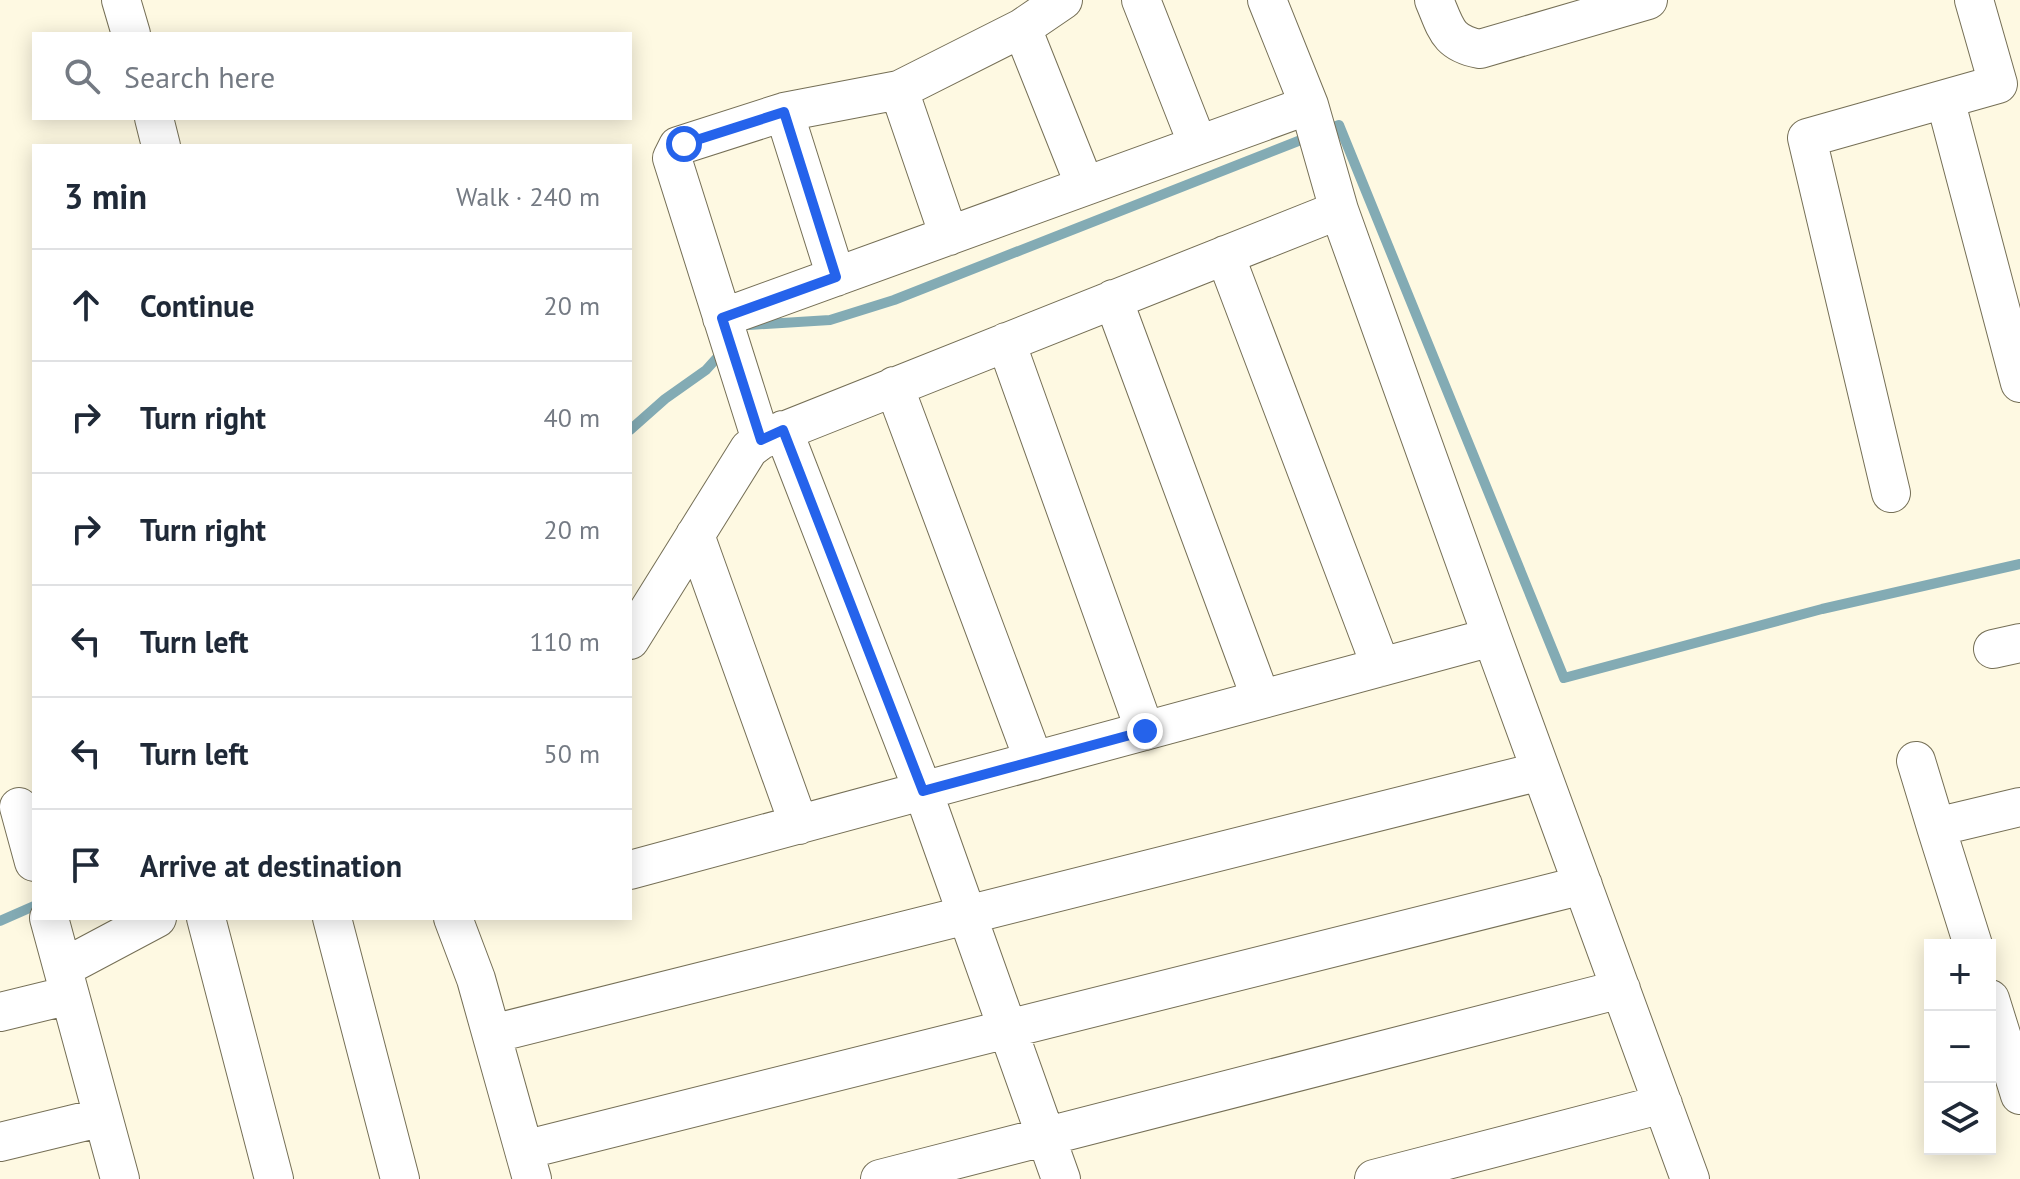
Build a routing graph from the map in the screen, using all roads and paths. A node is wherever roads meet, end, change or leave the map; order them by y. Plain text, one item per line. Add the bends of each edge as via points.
1 (121, 0) edge
2 (1063, 0) edge
3 (1141, 0) edge
4 (1267, 0) edge
5 (1434, 0) edge
6 (1648, 0) edge
7 (1974, 0) edge
8 (1022, 28) junction
9 (130, 32) edge
10 (899, 90) junction
11 (1945, 99) junction
12 (1309, 105) junction
13 (784, 112) junction
14 (154, 120) edge
15 (160, 144) edge
16 (1198, 145) junction
17 (1085, 186) junction
18 (1339, 210) junction
19 (949, 236) junction
20 (1225, 255) junction
21 (836, 277) junction
22 (1113, 299) junction
23 (722, 318) junction
24 (1006, 342) junction
25 (2020, 383) edge
26 (894, 386) junction
27 (772, 435) junction
28 (1891, 493) dead end
29 (695, 535) junction
30 (632, 637) edge
31 (1492, 637) junction
32 (1381, 667) junction
33 (1261, 699) junction
34 (1145, 731) junction
35 (1034, 761) junction
36 (1916, 761) dead end
37 (1541, 771) junction
38 (923, 791) junction
39 (18, 806) edge
40 (2020, 807) edge
41 (799, 825) junction
42 (1936, 827) junction
43 (32, 855) edge
44 (632, 869) edge
45 (1583, 885) junction
46 (967, 914) junction
47 (50, 920) edge
48 (154, 920) edge
49 (207, 920) edge
50 (333, 920) edge
51 (455, 920) edge
52 (1971, 939) edge
53 (66, 981) junction
54 (1621, 989) junction
55 (1994, 1011) edge
56 (0, 1012) edge
57 (1008, 1029) junction
58 (492, 1034) junction
59 (2020, 1095) edge
60 (1663, 1104) junction
61 (103, 1117) junction
62 (1046, 1137) junction
63 (0, 1142) edge
64 (528, 1164) edge
65 (120, 1179) edge
66 (274, 1179) edge
67 (400, 1179) edge
68 (880, 1179) edge
69 (1061, 1179) edge
70 (1374, 1179) edge
71 (1690, 1179) edge

1 - 9 street
2 - 8 street
3 - 16 street
4 - 12 street
5 - 6 street via 1453,38 1480,49
7 - 11 street via 1998,84
8 - 10 street
8 - 17 street
10 - 13 street
10 - 19 street
11 - 25 street
11 - 28 street via 1807,138
12 - 16 street
12 - 18 street
13 - 21 street
13 - 23 street via 678,146 672,158
14 - 15 street
16 - 17 street
17 - 19 street
18 - 20 street
18 - 31 street
19 - 21 street
20 - 22 street
20 - 32 street
21 - 23 street
22 - 24 street
22 - 33 street
23 - 27 street
24 - 26 street
24 - 34 street
26 - 27 street
26 - 35 street
27 - 29 street via 749,449
27 - 38 street
29 - 30 street
29 - 41 street
31 - 32 street
31 - 37 street
32 - 33 street
33 - 34 street
34 - 35 street
35 - 38 street
36 - 42 street
37 - 45 street
37 - 46 street
38 - 41 street
38 - 46 street
39 - 43 street
40 - 42 street
41 - 44 street
42 - 52 street
45 - 54 street
45 - 57 street
46 - 57 street
46 - 58 street
47 - 53 street
48 - 53 street
49 - 66 street
50 - 67 street
51 - 58 street
53 - 56 street
53 - 61 street
54 - 60 street
54 - 62 street
55 - 59 street
57 - 62 street
57 - 64 street
58 - 64 street
60 - 70 street
60 - 71 street
61 - 63 street
61 - 65 street
62 - 68 street
62 - 69 street

